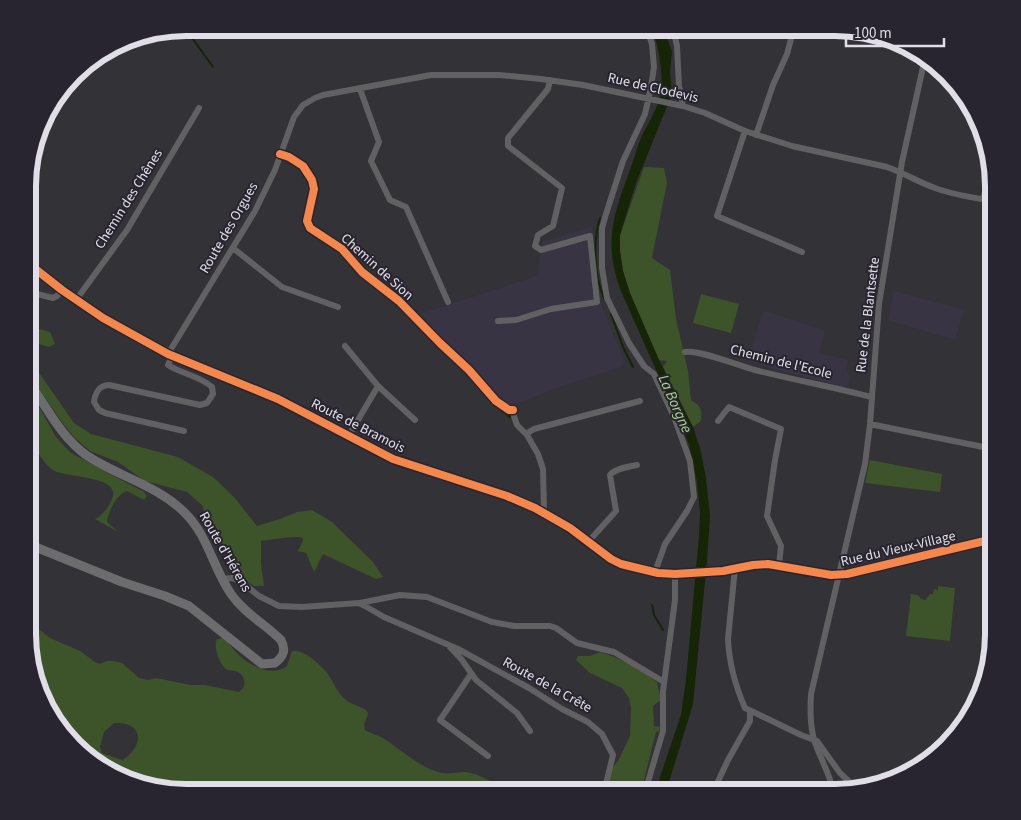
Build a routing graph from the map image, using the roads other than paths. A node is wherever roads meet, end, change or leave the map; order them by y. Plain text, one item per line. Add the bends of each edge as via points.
1 (650, 37) edge
2 (675, 37) edge
3 (792, 37) edge
4 (923, 65) edge
5 (550, 80) junction
6 (360, 88) junction
7 (649, 99) junction
8 (683, 106) junction
9 (199, 108) dead end
10 (299, 109) joint
11 (745, 131) junction
12 (756, 134) junction
13 (900, 172) junction
14 (985, 193) edge
15 (983, 199) joint
16 (233, 248) junction
17 (802, 252) dead end
18 (36, 270) edge
19 (62, 290) junction
20 (36, 294) edge
21 (76, 300) junction
22 (448, 302) dead end
23 (338, 308) dead end
24 (498, 321) dead end
25 (345, 346) dead end
26 (685, 352) dead end
27 (170, 355) junction
28 (378, 386) junction
29 (36, 394) edge
30 (871, 396) junction
31 (640, 401) dead end
32 (514, 416) dead end
33 (415, 420) dead end
34 (718, 421) dead end
35 (870, 424) junction
36 (184, 431) dead end
37 (526, 434) junction
38 (348, 437) junction
39 (985, 447) edge
40 (636, 465) dead end
41 (544, 512) junction
42 (589, 541) junction
43 (984, 541) edge
44 (37, 548) edge
45 (779, 565) junction
46 (735, 568) junction
47 (655, 572) junction
48 (688, 572) joint
49 (674, 574) junction
50 (838, 575) junction
51 (223, 579) junction
52 (359, 604) junction
53 (450, 646) junction
54 (471, 674) junction
55 (664, 682) junction
56 (750, 712) junction
57 (530, 731) dead end
58 (814, 739) junction
59 (488, 756) dead end
60 (850, 782) edge
61 (606, 784) edge
62 (647, 784) edge
63 (718, 784) edge
64 (831, 784) edge

1 - 7 street via 654,67
2 - 8 street
3 - 12 street
4 - 13 street, Rue de la Blantsette
5 - 6 street, Rue de Clodevis via 499,75 431,75
5 - 7 street, Rue de Clodevis
5 - 24 street via 548,89 508,138 508,146 562,188 553,226 538,235 535,246 541,250 590,236 597,302
6 - 10 street, Rue de Clodevis via 315,98
6 - 22 street via 379,142 371,161 390,200 406,207
7 - 8 street, Rue de Clodevis
7 - 47 street via 623,162 602,228 602,268 607,298 629,343 644,366 654,374 690,461 694,497 665,544
8 - 11 street, Rue de Clodevis
9 - 21 street, Chemin des Chênes via 127,230
10 - 16 street, Route des Orgues via 262,198
11 - 12 street, Rue de Clodevis
11 - 17 street via 717,216
12 - 13 street, Rue de Clodevis
13 - 15 street, Rue de Clodevis via 934,188
13 - 30 street, Rue de la Blantsette via 879,304
14 - 15 street
16 - 23 street via 282,287
16 - 27 street, Route des Orgues
18 - 19 street, Route de Bramois
19 - 20 street via 53,298
19 - 21 street, Route de Bramois
21 - 27 street, Route de Bramois
25 - 28 street
26 - 30 street, Chemin de l'Ecole via 705,354 754,370
27 - 36 street via 168,366 212,386 213,394 207,404 109,385 102,386 94,402 105,413
27 - 38 street, Route de Bramois via 278,399
28 - 33 street
28 - 38 street, Route de Bramois
29 - 51 street, Route d'Hérens via 63,433 82,451 172,502 187,515 201,533
30 - 35 street, Rue de la Blantsette
31 - 37 street via 534,428
32 - 37 street
34 - 45 street via 729,407 781,429 768,516 781,546
35 - 39 street
35 - 50 street, Rue de la Blantsette via 859,492
37 - 41 street via 543,469
38 - 41 street, Route de Bramois via 401,462 508,496
40 - 42 street via 611,473 616,511
41 - 42 street, Route de Bramois
42 - 47 street, Route de Bramois via 618,563
43 - 50 street, Rue du Vieux-Village
44 - 51 street, Route d'Hérens via 189,606 262,664 275,663 284,654 281,640 238,603
45 - 46 street, Rue du Vieux-Village via 753,564
45 - 50 street, Rue du Vieux-Village
46 - 48 street, Rue du Vieux-Village
46 - 56 street via 728,638 730,659 740,697
47 - 49 street, Route de Bramois
48 - 49 street, Route de Bramois
49 - 55 street via 675,600
50 - 58 street, Rue de la Blantsette via 811,694
51 - 52 street via 239,580 259,596 279,606
52 - 53 street, Route de la Crête
52 - 55 street via 400,595 427,597 492,622 550,626 577,643 614,652
53 - 54 street, Route de la Crête
53 - 61 street, Route de la Crête via 597,729 613,755
54 - 57 street, Route de la Crête via 488,692 517,713
54 - 59 street via 440,720
55 - 62 street via 663,732
56 - 58 street
56 - 63 street via 750,721
58 - 60 street
58 - 64 street, Rue de la Blantsette

